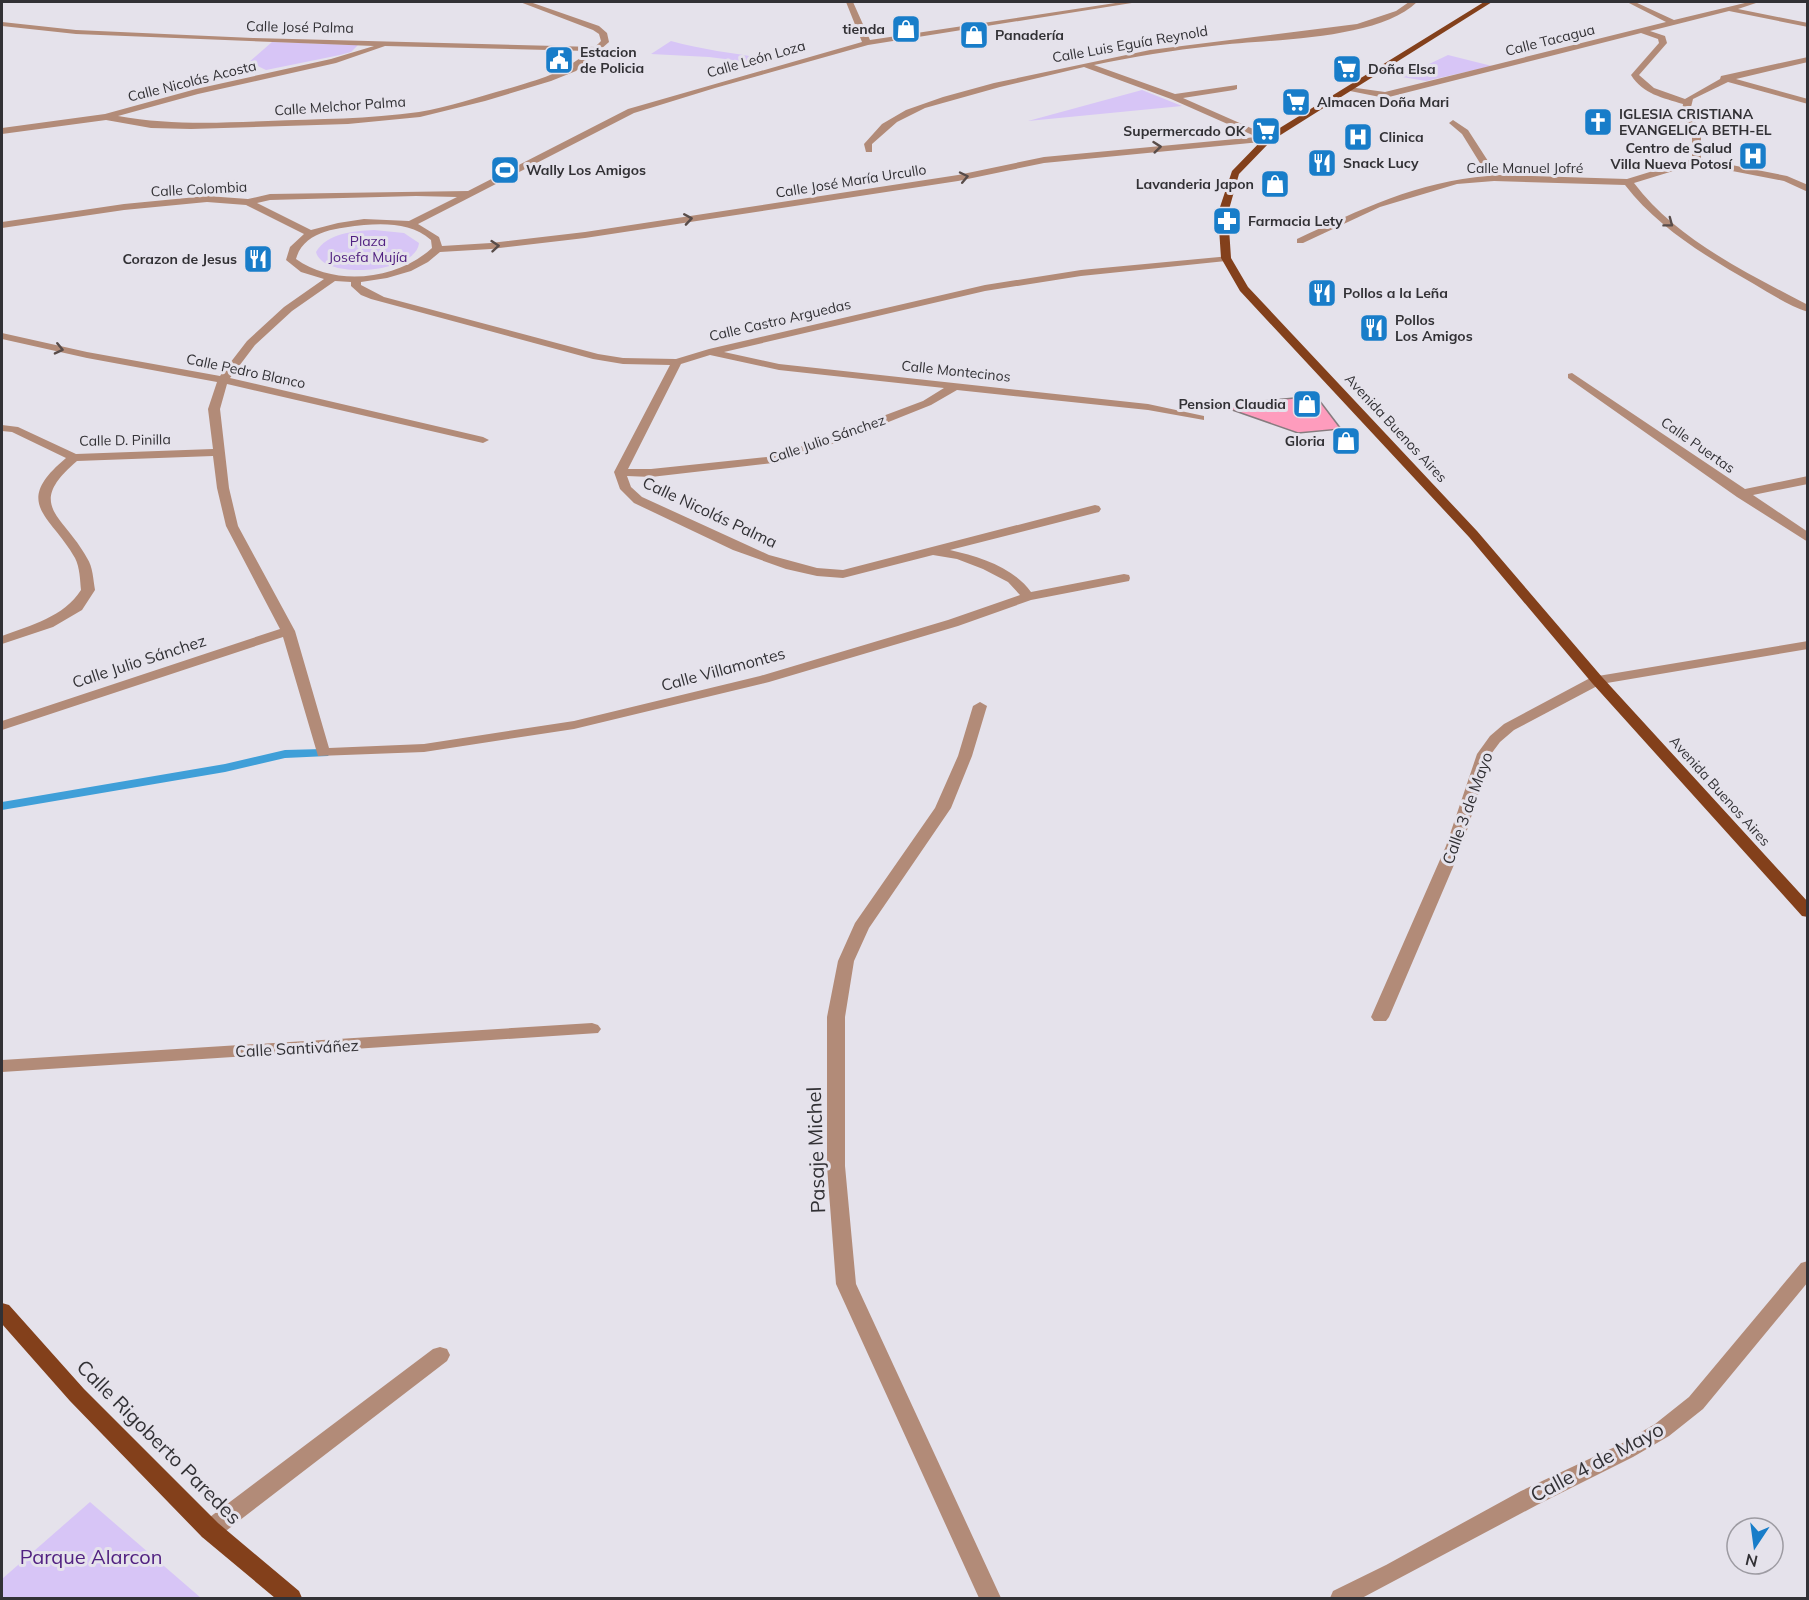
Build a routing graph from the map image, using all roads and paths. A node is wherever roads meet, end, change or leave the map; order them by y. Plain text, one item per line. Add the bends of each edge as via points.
1 (524, 2) edge
2 (849, 2) edge
3 (1134, 2) edge
4 (1413, 2) edge
5 (1488, 2) edge
6 (1630, 2) edge
7 (1756, 2) edge
8 (1726, 9) junction
9 (1674, 23) junction
10 (2, 24) edge
11 (1808, 25) edge
12 (1643, 31) junction
13 (385, 42) junction
14 (867, 43) junction
15 (598, 49) junction
16 (1808, 59) edge
17 (1083, 64) junction
18 (1724, 78) junction
19 (1234, 87) dead end
20 (1349, 90) junction
21 (1174, 97) junction
22 (1687, 102) junction
23 (1808, 102) edge
24 (106, 117) junction
25 (1453, 123) dead end
26 (2, 131) edge
27 (1268, 139) junction
28 (869, 150) dead end
29 (1696, 161) junction
30 (1494, 178) junction
31 (1628, 182) junction
32 (1808, 189) edge
33 (472, 194) junction
34 (248, 202) junction
35 (411, 224) junction
36 (2, 225) edge
37 (311, 234) junction
38 (1300, 241) dead end
39 (437, 249) junction
40 (1226, 258) junction
41 (332, 278) junction
42 (356, 278) junction
43 (1808, 309) edge
44 (2, 336) edge
45 (709, 352) junction
46 (677, 362) junction
47 (1572, 376) dead end
48 (224, 380) junction
49 (955, 386) junction
50 (1200, 418) dead end
51 (2, 428) edge
52 (483, 440) dead end
53 (218, 452) junction
54 (74, 457) junction
55 (620, 472) junction
56 (1808, 480) edge
57 (1742, 494) junction
58 (1095, 509) dead end
59 (1808, 538) edge
60 (925, 551) junction
61 (1124, 578) dead end
62 (1028, 597) junction
63 (288, 631) junction
64 (2, 640) edge
65 (1808, 645) edge
66 (1597, 680) junction
67 (980, 706) dead end
68 (2, 726) edge
69 (1808, 912) edge
70 (1380, 1017) dead end
71 (592, 1029) dead end
72 (2, 1066) edge
73 (1808, 1268) edge
74 (2, 1311) edge
75 (440, 1355) dead end
76 (210, 1530) junction
77 (291, 1599) edge
78 (990, 1599) edge
79 (1341, 1599) edge

1 - 15 street via 596,28 606,37
2 - 14 street
3 - 14 street, Calle León Loza
4 - 17 street, Calle Luis Eguía Reynold via 1391,16 1340,29 1179,47
5 - 20 main road, Avenida Buenos Aires
6 - 9 street
7 - 8 street, Calle Tacagua
8 - 9 street, Calle Tacagua
8 - 11 street
9 - 12 street, Calle Tacagua
10 - 13 street, Calle José Palma via 76,32
12 - 20 street, Calle Tacagua via 1385,95
12 - 22 street via 1662,38 1664,43 1637,71 1638,81 1657,93
13 - 15 street, Calle José Palma
13 - 24 street, Calle Nicolás Acosta via 333,61
14 - 33 street, Calle León Loza via 631,111
15 - 24 street, Calle Melchor Palma via 573,69 519,89 452,107 388,118 191,126 143,124
16 - 18 street
17 - 21 street
17 - 28 street, Calle Luis Eguía Reynold via 917,109 879,131 868,144
18 - 22 street
18 - 23 street
19 - 21 street
20 - 27 main road, Avenida Buenos Aires
21 - 27 street
22 - 29 street via 1686,111 1698,141
24 - 26 street, Calle Nicolás Acosta
25 - 30 street via 1465,132
39 -> 27 street, Calle José María Urcullo via 585,235 958,178 1074,156
27 - 40 main road, Avenida Buenos Aires via 1235,173 1223,213
29 - 31 street, Calle Manuel Jofré
29 - 32 street via 1750,170
30 - 31 street, Calle Manuel Jofré
30 - 38 street, Calle Manuel Jofré via 1457,181 1404,195
31 -> 43 street via 1646,205 1698,245
33 - 34 street, Calle Colombia via 281,197
33 - 35 street, Calle León Loza
34 - 36 street, Calle Colombia via 184,201
34 - 37 street
35 - 37 street via 352,223
35 - 39 street via 429,231 436,239
37 - 41 street via 291,251 291,260 298,267
39 - 42 street via 419,264 401,271
40 - 45 street, Calle Castro Arguedas via 1005,284
40 - 66 main road, Avenida Buenos Aires via 1244,288 1473,534
41 - 42 street
41 - 48 street via 288,309 251,343
42 - 46 street, Calle Castro Arguedas via 356,286 370,296 597,357 642,363
44 -> 48 street, Calle Pedro Blanco
45 - 46 street, Calle Castro Arguedas
45 - 49 street, Calle Montecinos via 779,367
46 - 55 street, Calle Nicolás Palma
47 - 57 street, Calle Puertas
48 - 52 street, Calle Pedro Blanco
48 - 53 street via 214,409
49 - 50 street, Calle Montecinos via 1148,407
49 - 55 street, Calle Julio Sánchez via 927,403 778,459 651,473
51 - 54 street, Calle D. Pinilla via 14,429
53 - 54 street, Calle D. Pinilla
53 - 63 street via 232,526
54 - 64 street via 44,488 44,502 53,523 82,559 88,590 77,607 48,624
55 - 60 street, Calle Nicolás Palma via 626,491 638,500 748,551 809,571 843,574
56 - 57 street
57 - 59 street, Calle Puertas
58 - 60 street, Calle Nicolás Palma
60 - 62 street via 973,559 1023,588
61 - 62 street, Calle Villamontes
62 - 63 street, Calle Villamontes via 764,679 574,725 424,748 322,753
63 - 68 street, Calle Julio Sánchez
65 - 66 street, Calle 3 de Mayo
66 - 69 main road, Avenida Buenos Aires
66 - 70 street, Calle 3 de Mayo via 1509,727 1484,754 1454,846
67 - 78 street, Pasaje Michel via 943,808 861,927 846,961 836,1017 836,1166 846,1284
71 - 72 street, Calle Santiváñez
73 - 79 street, Calle 4 de Mayo via 1696,1403 1662,1430
74 - 76 main road, Calle Rigoberto Paredes via 77,1395
75 - 76 street
76 - 77 main road, Calle Rigoberto Paredes

